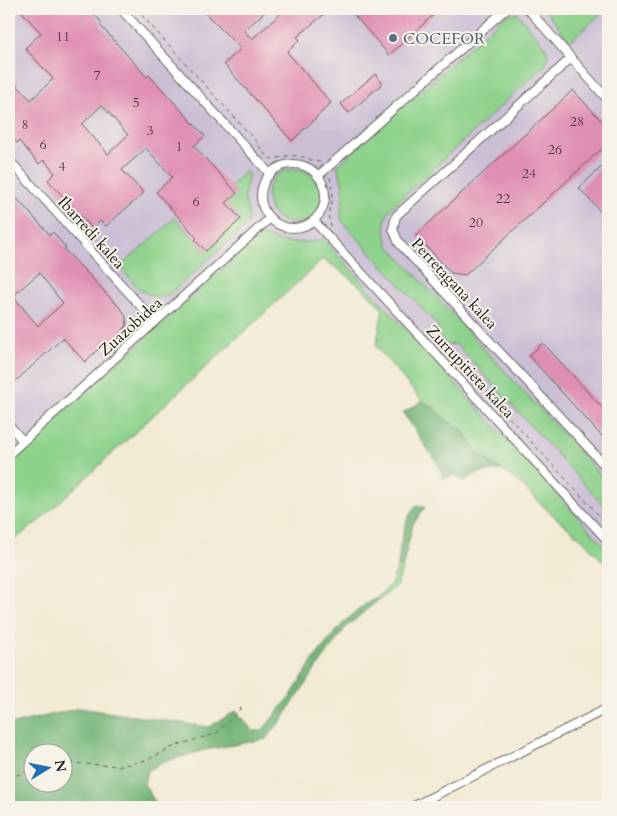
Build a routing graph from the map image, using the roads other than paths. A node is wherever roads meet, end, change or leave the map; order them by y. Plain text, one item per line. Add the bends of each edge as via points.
1 (121, 9) edge
2 (506, 9) edge
3 (528, 9) edge
4 (570, 59) junction
5 (608, 100) edge
6 (9, 160) edge
7 (270, 174) junction
8 (318, 176) junction
9 (270, 218) junction
10 (314, 220) junction
11 (155, 322) junction
12 (9, 425) edge
13 (24, 442) junction
14 (9, 454) edge
15 (608, 469) edge
16 (608, 541) edge
17 (608, 708) edge
18 (412, 807) edge

1 - 7 street
2 - 8 street
3 - 4 street
4 - 5 street
4 - 15 street, Perretagana kalea via 396,216 393,229 399,244
6 - 11 street, Ibarredi kalea
7 - 8 street via 276,168 290,164 306,166
7 - 9 street via 261,196
8 - 10 street via 325,194 324,204
9 - 10 street via 291,228 299,228
9 - 11 street, Zuazobidea
10 - 16 street, Zurrupitieta kalea
11 - 13 street, Zuazobidea
12 - 13 street
13 - 14 street, Zuazobidea
17 - 18 street

